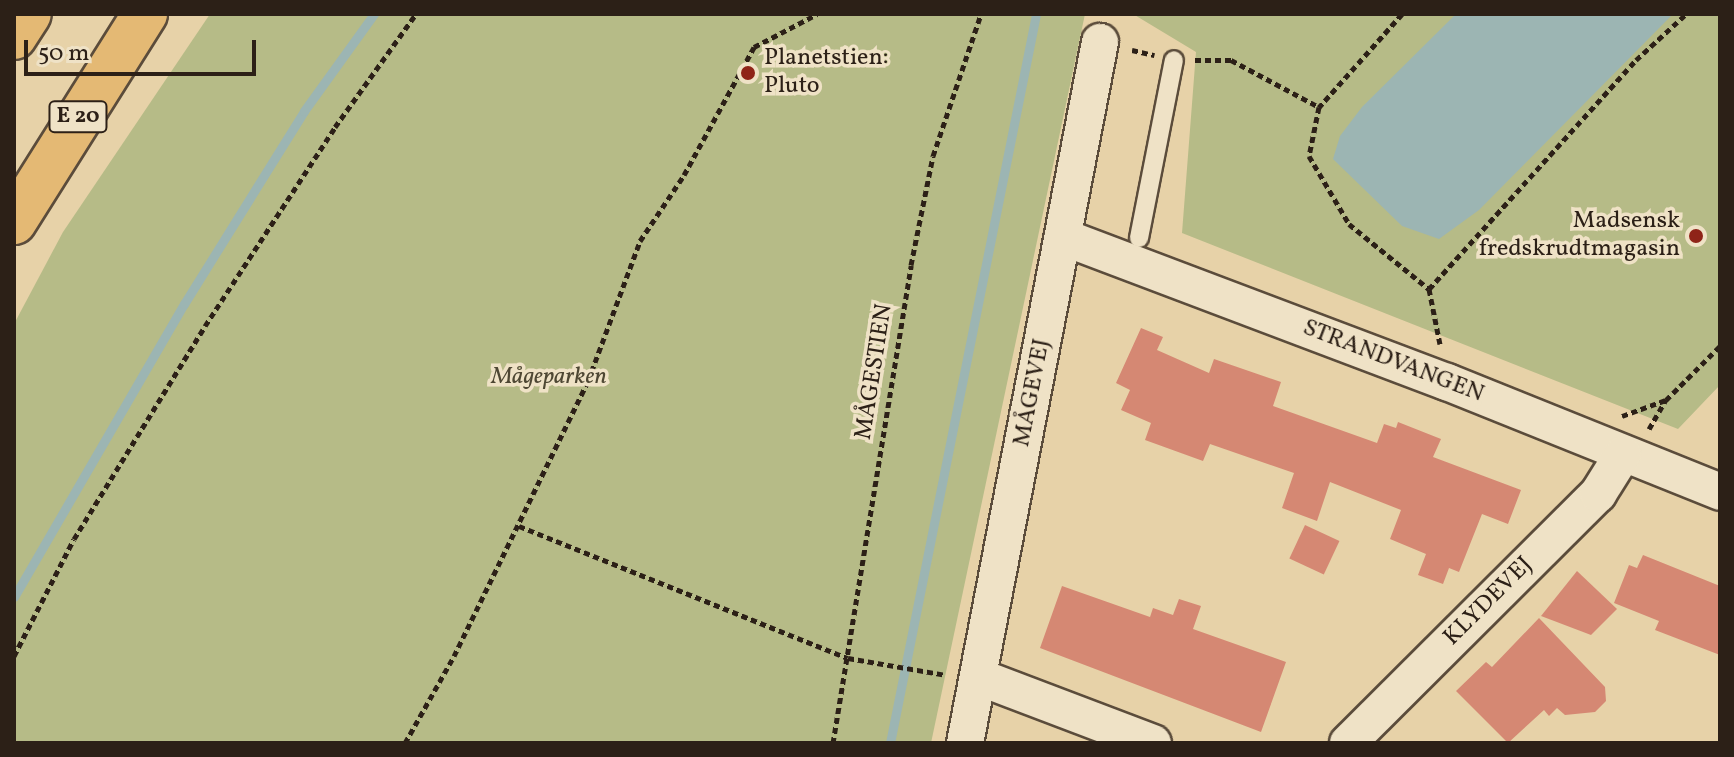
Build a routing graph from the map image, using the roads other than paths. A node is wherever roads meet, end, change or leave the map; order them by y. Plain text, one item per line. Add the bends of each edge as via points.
1 (29, 14) edge
2 (145, 14) edge
3 (14, 37) edge
4 (1100, 42) road end
5 (1174, 60) road end
6 (14, 222) edge
7 (1063, 237) junction
8 (1139, 238) dead end
9 (1627, 455) junction
10 (1720, 492) edge
11 (979, 677) junction
12 (965, 743) edge
13 (1153, 743) edge
14 (1348, 743) edge

1 - 3 highway
2 - 6 highway, E 20
4 - 7 street, MÅGEVEJ
5 - 8 lane
7 - 9 street, STRANDVANGEN
7 - 11 street, MÅGEVEJ
9 - 10 street, STRANDVANGEN
9 - 14 street, KLYDEVEJ via 1598,494
11 - 12 street, MÅGEVEJ
11 - 13 street

